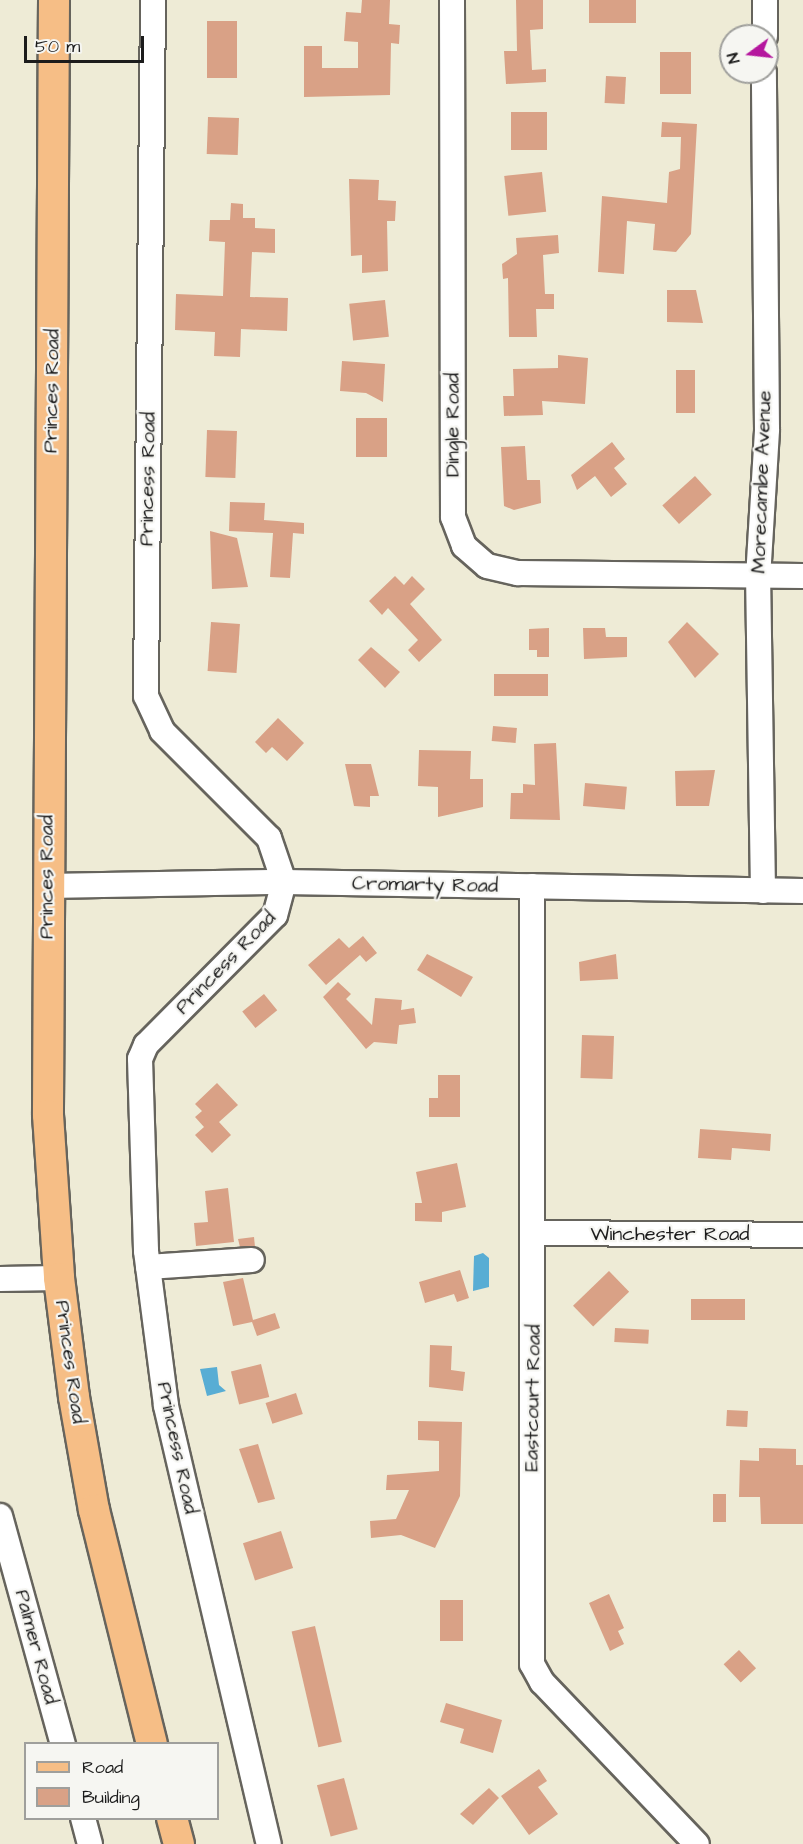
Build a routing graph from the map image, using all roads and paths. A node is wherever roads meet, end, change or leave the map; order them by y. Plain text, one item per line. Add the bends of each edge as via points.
1 (54, 0) edge
2 (153, 0) edge
3 (452, 0) edge
4 (765, 0) edge
5 (765, 24) edge
6 (764, 84) edge
7 (803, 576) edge
8 (758, 578) junction
9 (284, 882) junction
10 (47, 886) junction
11 (532, 886) junction
12 (763, 891) junction
13 (803, 891) edge
14 (536, 1233) junction
15 (803, 1235) edge
16 (252, 1260) dead end
17 (148, 1267) junction
18 (59, 1278) junction
19 (0, 1279) edge
20 (0, 1516) edge
21 (63, 1742) edge
22 (152, 1742) edge
23 (84, 1820) edge
24 (173, 1820) edge
25 (90, 1844) edge
26 (179, 1844) edge
27 (269, 1844) edge
28 (697, 1844) edge

1 - 10 main road, Princes Road
2 - 9 street, Princess Road via 146,696 162,731 269,838
3 - 8 street, Dingle Road via 453,517 464,546 487,566 518,573
4 - 5 street
6 - 8 street, Morecambe Avenue via 767,429
7 - 8 street, Dingle Road
8 - 12 street, Morecambe Avenue
9 - 10 street, Cromarty Road
9 - 11 street, Cromarty Road
9 - 17 street, Princess Road via 275,915 146,1045 140,1059
10 - 18 main road, Princes Road via 47,1084
11 - 12 street, Cromarty Road
11 - 14 street, Eastcourt Road
12 - 13 street, Cromarty Road
14 - 15 street, Winchester Road
14 - 28 street, Eastcourt Road via 532,1664 542,1682
16 - 17 street
17 - 27 street, Princess Road via 166,1406
18 - 19 street
18 - 22 main road, Princes Road via 94,1510
20 - 21 street, Palmer Road
23 - 25 street
24 - 26 main road

